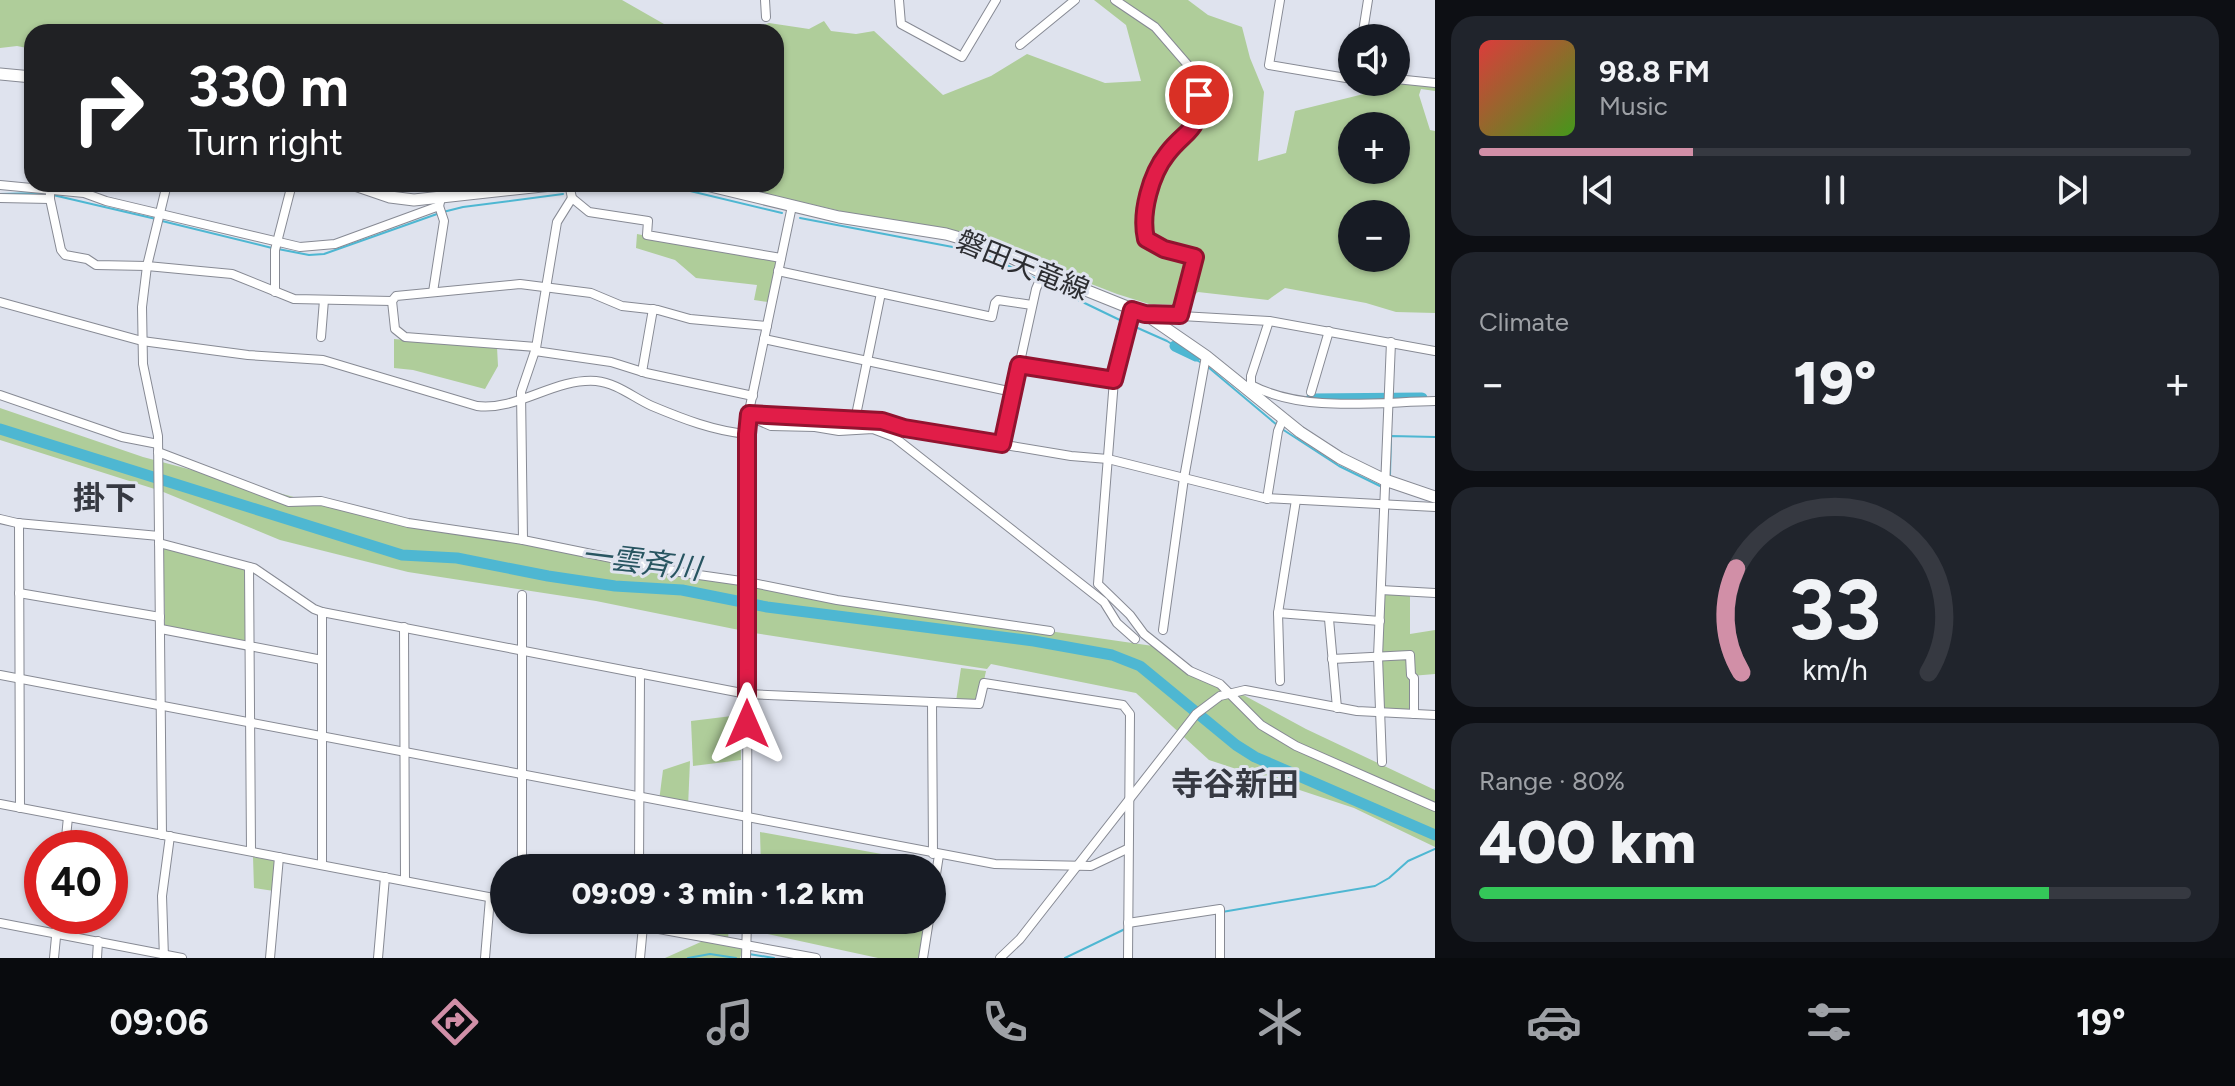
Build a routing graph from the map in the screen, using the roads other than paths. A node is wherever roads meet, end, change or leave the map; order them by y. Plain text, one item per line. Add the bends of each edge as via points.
1 (765, 0) edge
2 (899, 0) edge
3 (996, 0) edge
4 (1075, 0) edge
5 (1115, 0) edge
6 (1280, 0) edge
7 (1368, 0) edge
8 (766, 17) dead end
9 (1364, 24) edge
10 (1020, 45) dead end
11 (0, 74) edge
12 (24, 76) edge
13 (1338, 77) edge
14 (1410, 80) edge
15 (1435, 83) edge
16 (0, 185) edge
17 (24, 186) edge
18 (47, 192) edge
19 (78, 192) edge
20 (165, 192) edge
21 (290, 192) edge
22 (375, 192) edge
23 (519, 192) edge
24 (571, 192) edge
25 (735, 192) edge
26 (0, 198) edge
27 (572, 198) junction
28 (50, 199) junction
29 (792, 206) junction
30 (441, 207) junction
31 (159, 217) junction
32 (276, 245) junction
33 (781, 258) junction
34 (147, 266) junction
35 (778, 271) junction
36 (1043, 273) junction
37 (545, 287) junction
38 (275, 292) junction
39 (433, 292) junction
40 (881, 293) junction
41 (324, 300) junction
42 (392, 301) junction
43 (0, 302) edge
44 (1032, 305) junction
45 (653, 309) junction
46 (1132, 310) junction
47 (1145, 314) junction
48 (1183, 315) junction
49 (1269, 321) junction
50 (767, 326) junction
51 (1329, 331) junction
52 (1172, 332) junction
53 (321, 337) dead end
54 (764, 339) junction
55 (142, 341) junction
56 (1391, 342) junction
57 (536, 349) junction
58 (1435, 351) edge
59 (1206, 356) junction
60 (866, 362) junction
61 (1019, 365) junction
62 (642, 372) junction
63 (1114, 380) junction
64 (1249, 388) junction
65 (1013, 392) junction
66 (1311, 392) dead end
67 (0, 395) edge
68 (753, 396) junction
69 (521, 400) junction
70 (1435, 401) edge
71 (1389, 402) junction
72 (748, 415) junction
73 (1283, 419) junction
74 (855, 420) junction
75 (747, 434) junction
76 (1002, 444) junction
77 (158, 451) junction
78 (1108, 459) junction
79 (1184, 478) junction
80 (1385, 480) junction
81 (1429, 495) edge
82 (1267, 499) junction
83 (1296, 500) junction
84 (1385, 505) junction
85 (1406, 506) junction
86 (1435, 507) edge
87 (0, 519) edge
88 (19, 523) junction
89 (159, 540) junction
90 (523, 540) junction
91 (249, 567) junction
92 (748, 582) junction
93 (1381, 590) junction
94 (19, 593) junction
95 (1435, 593) edge
96 (522, 595) dead end
97 (1104, 602) junction
98 (322, 612) junction
99 (1278, 613) junction
100 (160, 617) junction
101 (1329, 619) junction
102 (1380, 621) junction
103 (404, 627) junction
104 (161, 629) junction
105 (1163, 630) dead end
106 (1050, 631) dead end
107 (1144, 634) junction
108 (1135, 639) dead end
109 (250, 646) junction
110 (522, 651) junction
111 (1378, 657) junction
112 (1332, 659) junction
113 (322, 660) junction
114 (640, 673) junction
115 (0, 675) edge
116 (20, 678) junction
117 (1280, 681) dead end
118 (1228, 693) junction
119 (747, 694) junction
120 (932, 702) junction
121 (161, 705) junction
122 (1337, 708) junction
123 (1379, 713) junction
124 (1414, 714) junction
125 (1435, 715) edge
126 (250, 723) junction
127 (321, 736) junction
128 (405, 752) junction
129 (1382, 762) dead end
130 (522, 776) junction
131 (639, 797) junction
132 (1129, 800) junction
133 (0, 804) edge
134 (1435, 807) edge
135 (20, 808) junction
136 (68, 817) junction
137 (747, 819) junction
138 (67, 830) edge
139 (166, 836) junction
140 (1127, 849) junction
141 (251, 851) junction
142 (522, 854) edge
143 (639, 854) edge
144 (747, 854) edge
145 (936, 854) joint
146 (946, 856) edge
147 (279, 857) junction
148 (322, 865) junction
149 (1076, 867) junction
150 (385, 877) junction
151 (405, 881) junction
152 (490, 898) joint
153 (0, 923) edge
154 (1128, 923) junction
155 (24, 928) edge
156 (56, 934) joint
157 (641, 934) edge
158 (691, 934) edge
159 (747, 934) edge
160 (927, 934) edge
161 (98, 941) junction
162 (747, 945) junction
163 (131, 953) edge
164 (164, 957) edge
165 (54, 958) edge
166 (97, 958) edge
167 (182, 958) edge
168 (270, 958) edge
169 (378, 958) edge
170 (485, 958) edge
171 (640, 958) edge
172 (746, 958) edge
173 (816, 958) edge
174 (923, 958) edge
175 (1000, 958) edge
176 (1128, 958) edge
177 (1220, 958) edge

1 - 8 street
2 - 3 street via 901,24 962,57
4 - 10 street
5 - 48 street via 1155,27 1200,79 1197,121 1156,173 1144,230 1155,245 1195,257
6 - 13 street via 1269,65
7 - 9 street
11 - 12 main road
14 - 15 street
16 - 17 street
18 - 28 street
19 - 31 street
20 - 31 street
21 - 32 street
22 - 30 main road
23 - 30 main road
24 - 27 street
25 - 29 main road, 磐田天竜線
26 - 28 street
27 - 33 street via 589,212 648,221 647,235
27 - 37 street via 557,222
28 - 34 street via 65,255 96,265
29 - 33 street
29 - 36 main road, 磐田天竜線 via 946,234 988,246
30 - 32 street via 335,244
30 - 39 street via 444,221
31 - 32 street
31 - 34 street
32 - 38 street
33 - 35 street
34 - 38 street via 232,274
34 - 55 street
35 - 40 street
35 - 50 street
36 - 44 street
36 - 46 main road, 磐田天竜線
37 - 39 street via 520,284
37 - 45 street
37 - 57 street
38 - 41 street
39 - 42 street via 396,296
40 - 44 street via 992,317 998,300
40 - 60 street
41 - 42 street
41 - 53 street
42 - 57 street via 395,329 405,337
43 - 55 street
44 - 61 street
45 - 50 street via 690,319
45 - 62 street
46 - 47 main road, 磐田天竜線
46 - 63 street
47 - 48 street
47 - 52 main road, 磐田天竜線
48 - 49 street
48 - 52 street
49 - 51 street
49 - 64 street
50 - 54 street
51 - 56 street
51 - 66 street
52 - 59 main road, 磐田天竜線
54 - 60 street
54 - 68 street
55 - 69 street via 323,360 477,406 495,408
55 - 77 street
56 - 58 street
56 - 71 street
57 - 62 street
57 - 69 street
59 - 64 main road, 磐田天竜線
59 - 79 street
60 - 65 street
60 - 74 street
61 - 63 street
61 - 65 street
62 - 68 street
63 - 78 street
64 - 71 street via 1292,401
64 - 73 main road, 磐田天竜線
65 - 76 street
67 - 77 street
68 - 72 street
69 - 75 street via 572,382 597,381 704,426
69 - 90 street
70 - 71 street
71 - 80 street
72 - 74 street
72 - 75 street
72 - 97 street via 771,426 883,431
73 - 80 main road, 磐田天竜線 via 1340,458
73 - 82 street
74 - 76 street
75 - 92 street
76 - 78 street
77 - 89 street
77 - 90 street via 289,502 321,501 408,523
78 - 79 street
78 - 107 street via 1098,584
79 - 82 street
79 - 105 street
80 - 81 main road, 磐田天竜線
80 - 84 street
81 - 85 street
82 - 83 street
83 - 84 street
83 - 99 street
84 - 85 street
84 - 93 street
85 - 86 street
87 - 88 street
88 - 89 street
88 - 94 street
89 - 91 street
89 - 100 street
90 - 92 street
91 - 98 street
91 - 109 street
92 - 106 street
92 - 119 street
93 - 95 street
93 - 102 street
94 - 100 street
94 - 116 street
96 - 110 street
97 - 107 street
97 - 108 street
98 - 103 street
98 - 113 street
99 - 101 street
99 - 117 street
100 - 104 street
101 - 102 street
101 - 112 street
102 - 111 street
103 - 110 street
103 - 128 street
104 - 109 street
104 - 121 street
107 - 118 street
109 - 113 street
109 - 126 street
110 - 114 street
110 - 130 street
111 - 112 street
111 - 123 street
111 - 124 street via 1410,655
112 - 122 street
113 - 127 street
114 - 119 street
114 - 131 street
115 - 116 street
116 - 121 street
116 - 135 street
118 - 122 street via 1254,691
118 - 132 street via 1196,714
118 - 134 street via 1261,725 1296,746
119 - 120 street
119 - 137 street
120 - 132 street via 979,704 984,683 1123,705 1130,714
120 - 145 street
121 - 126 street
121 - 139 street
122 - 123 street
123 - 124 street
123 - 129 street
124 - 125 street
126 - 127 street
126 - 141 street
127 - 128 street
127 - 148 street
128 - 130 street
128 - 151 street
130 - 131 street
130 - 142 street
131 - 137 street
131 - 143 street
132 - 140 street
132 - 149 street
133 - 135 street
135 - 136 street
136 - 138 street
136 - 139 street
137 - 144 street
137 - 145 street
139 - 141 street
139 - 164 street
140 - 149 street via 1091,866
140 - 154 street
141 - 147 street
146 - 149 street via 995,864
147 - 148 street
147 - 168 street
148 - 150 street
149 - 175 street
150 - 151 street
150 - 169 street
151 - 152 street
152 - 170 street
153 - 155 street
154 - 176 street
154 - 177 street via 1220,909
156 - 161 street
156 - 165 street
157 - 171 street
158 - 162 street
159 - 162 street
160 - 174 street
161 - 163 street
161 - 166 street
162 - 172 street
162 - 173 street
163 - 164 street
164 - 167 street

